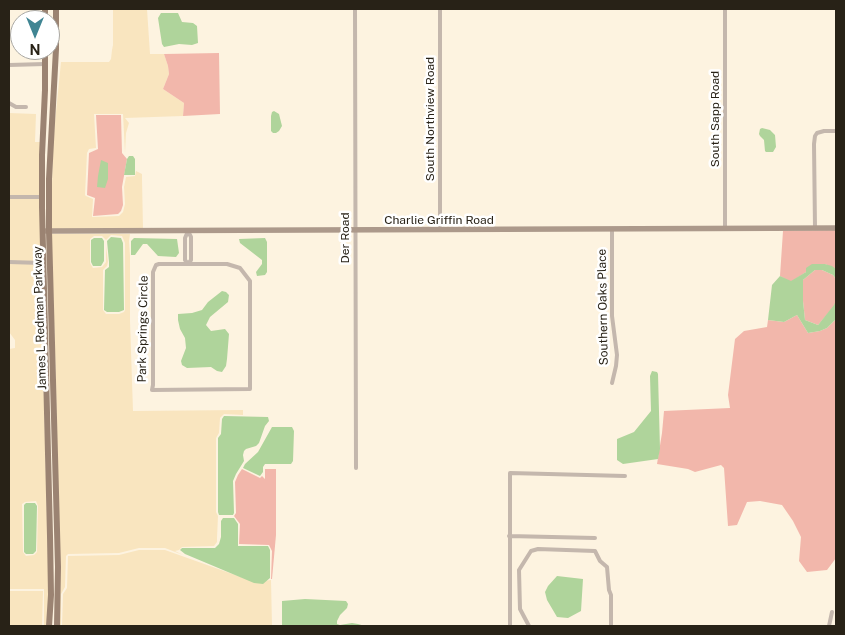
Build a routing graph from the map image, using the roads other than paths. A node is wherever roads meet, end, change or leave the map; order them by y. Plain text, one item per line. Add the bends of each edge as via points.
1 (56, 9) edge
2 (355, 9) edge
3 (440, 9) edge
4 (725, 9) edge
5 (45, 60) edge
6 (45, 64) junction
7 (9, 65) edge
8 (9, 103) edge
9 (26, 107) dead end
10 (836, 131) edge
11 (9, 197) edge
12 (42, 197) junction
13 (815, 228) junction
14 (836, 228) edge
15 (612, 229) junction
16 (725, 229) junction
17 (440, 230) junction
18 (188, 231) junction
19 (355, 231) junction
20 (45, 232) junction
21 (9, 262) edge
22 (42, 263) junction
23 (188, 264) junction
24 (44, 326) junction
25 (54, 380) junction
26 (46, 381) junction
27 (612, 383) dead end
28 (55, 430) junction
29 (356, 468) dead end
30 (625, 476) dead end
31 (509, 536) junction
32 (595, 538) dead end
33 (50, 555) junction
34 (50, 607) junction
35 (58, 610) junction
36 (832, 612) dead end
37 (49, 626) edge
38 (56, 626) edge
39 (510, 626) edge
40 (529, 626) edge
41 (611, 626) edge
42 (829, 626) edge

1 - 20 main road, James L Redman Parkway
2 - 19 street, Der Road
3 - 17 street, South Northview Road
4 - 16 street, South Sapp Road
5 - 6 main road, James L Redman Parkway
6 - 7 street
6 - 12 main road, James L Redman Parkway
8 - 9 street
10 - 13 street via 824,131 815,136
11 - 12 street
12 - 20 main road, James L Redman Parkway
13 - 14 street, Charlie Griffin Road
13 - 16 street, Charlie Griffin Road
15 - 16 street, Charlie Griffin Road
15 - 17 street, Charlie Griffin Road
15 - 27 street, Southern Oaks Place via 612,316 617,355
17 - 19 street, Charlie Griffin Road
18 - 19 street, Charlie Griffin Road
18 - 20 street, Charlie Griffin Road
18 - 23 street via 191,260
19 - 29 street, Der Road
20 - 22 main road, James L Redman Parkway
20 - 25 main road, James L Redman Parkway
21 - 22 street
22 - 24 main road, James L Redman Parkway
23 - 23 street, Park Springs Circle via 227,264 240,268 250,281 250,390 152,390 153,272 159,264
24 - 25 main road via 48,338 49,374
24 - 26 main road, James L Redman Parkway
25 - 28 main road, James L Redman Parkway
26 - 28 main road via 50,385 51,421
26 - 33 main road, James L Redman Parkway
28 - 35 main road, James L Redman Parkway
30 - 31 street via 510,474
31 - 32 street
31 - 39 street
33 - 34 main road, James L Redman Parkway
33 - 35 main road via 54,571 54,602
34 - 37 main road, James L Redman Parkway
34 - 38 main road
35 - 38 main road, James L Redman Parkway
36 - 42 street
40 - 41 street via 520,608 519,570 531,550 538,549 595,551 607,567

